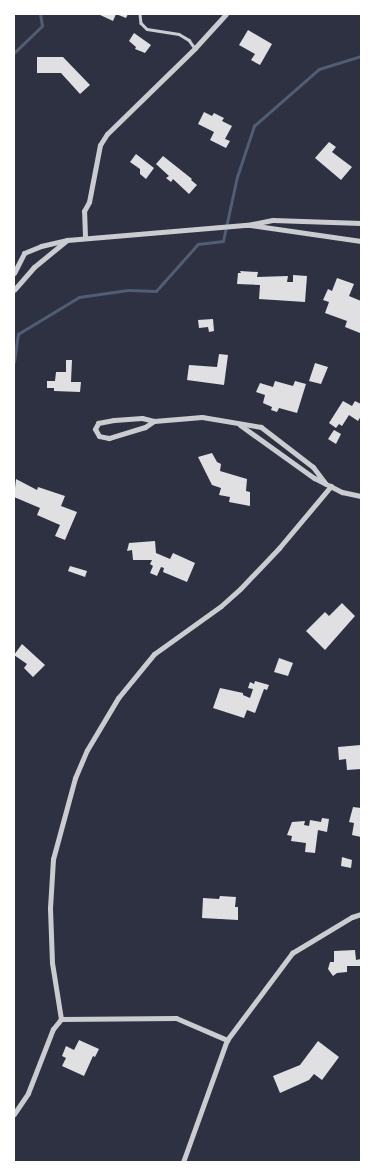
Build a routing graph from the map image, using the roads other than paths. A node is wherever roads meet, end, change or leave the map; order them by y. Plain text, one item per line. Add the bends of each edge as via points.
1 (140, 14) edge
2 (226, 14) edge
3 (195, 48) junction
4 (361, 223) edge
5 (247, 225) junction
6 (85, 237) junction
7 (67, 240) junction
8 (361, 242) edge
9 (14, 273) edge
10 (14, 290) edge
11 (154, 421) junction
12 (240, 425) junction
13 (328, 485) junction
14 (361, 496) edge
15 (361, 914) edge
16 (61, 1019) junction
17 (227, 1040) junction
18 (14, 1114) edge
19 (183, 1162) edge

1 - 3 lane via 141,23 147,29 179,34
2 - 3 street
3 - 6 street via 100,144 89,202 84,211
4 - 5 street via 273,220
5 - 6 street
5 - 8 street
6 - 7 street
7 - 9 street via 24,253
7 - 10 street via 34,267
11 - 11 street via 142,418 114,420 98,423 95,430 99,436 109,438
11 - 12 street via 202,417
12 - 13 street
12 - 13 street via 261,427 313,467
13 - 14 street
13 - 16 street via 273,555 240,589 154,654 118,698 87,750 74,778 53,859 50,908 52,963
15 - 17 street via 292,953
16 - 17 street via 176,1018
16 - 18 street via 53,1030 28,1093
17 - 19 street

